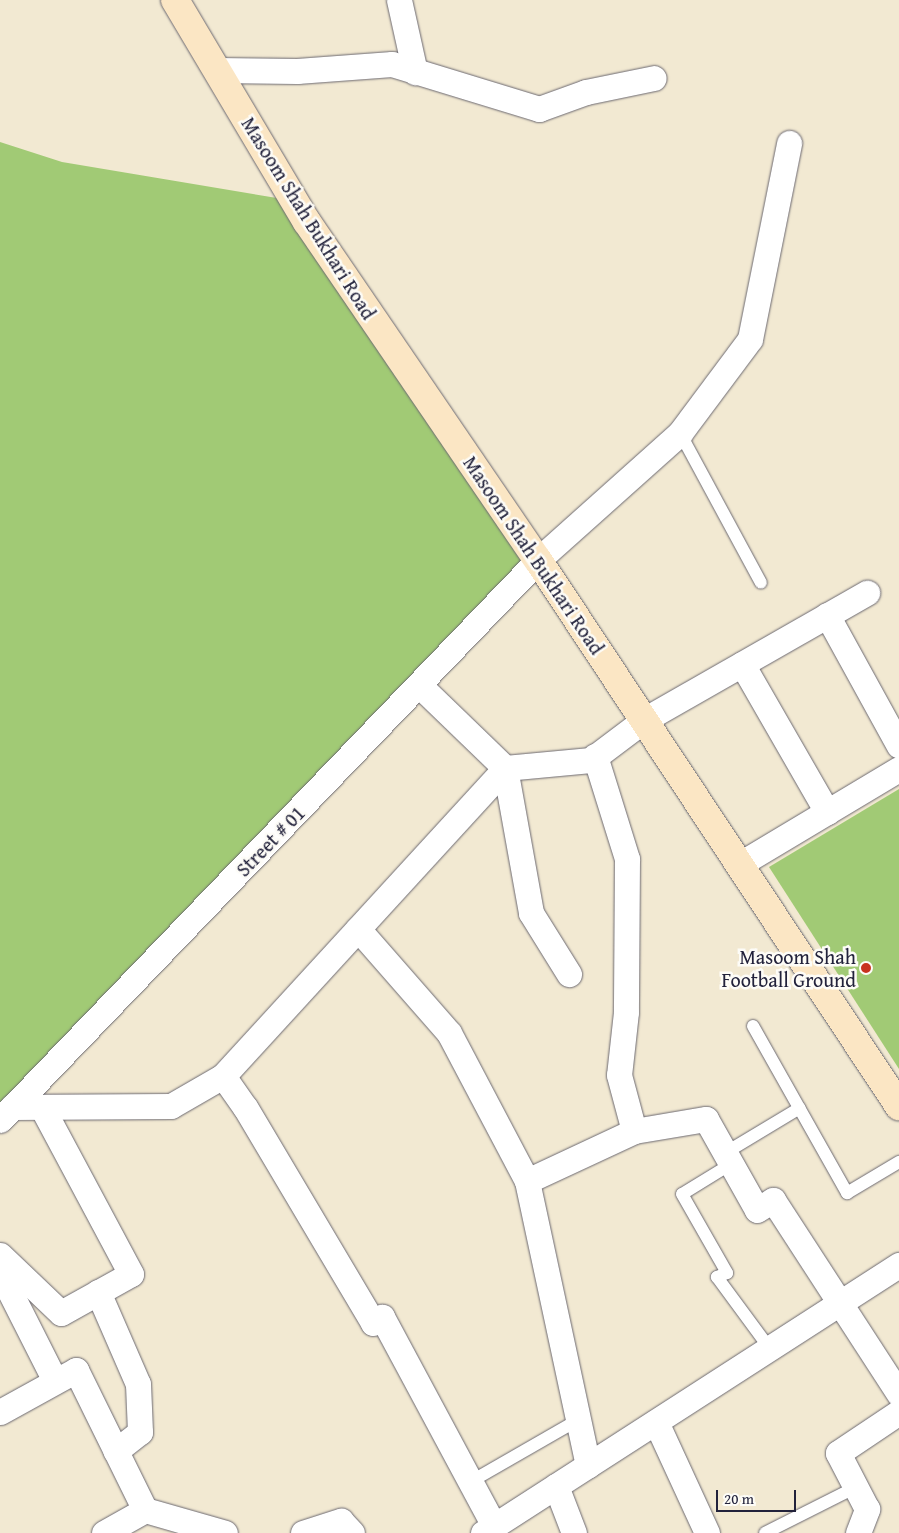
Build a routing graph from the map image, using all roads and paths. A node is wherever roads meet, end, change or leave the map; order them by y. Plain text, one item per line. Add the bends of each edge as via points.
1 (176, 0) edge
2 (399, 0) edge
3 (217, 70) junction
4 (415, 72) junction
5 (654, 78) dead end
6 (789, 143) dead end
7 (680, 433) junction
8 (538, 560) junction
9 (760, 583) dead end
10 (867, 592) dead end
11 (827, 615) junction
12 (742, 664) junction
13 (419, 685) junction
14 (644, 720) junction
15 (899, 746) edge
16 (595, 756) junction
17 (505, 768) junction
18 (899, 769) edge
19 (827, 812) junction
20 (740, 864) junction
21 (358, 929) junction
22 (569, 974) dead end
23 (753, 1026) dead end
24 (223, 1076) junction
25 (899, 1106) edge
26 (42, 1107) junction
27 (800, 1108) junction
28 (6, 1114) edge
29 (634, 1131) junction
30 (728, 1158) junction
31 (899, 1162) edge
32 (527, 1181) junction
33 (0, 1255) edge
34 (899, 1265) edge
35 (0, 1272) edge
36 (98, 1292) junction
37 (838, 1304) junction
38 (770, 1348) junction
39 (55, 1381) junction
40 (899, 1394) edge
41 (0, 1412) edge
42 (899, 1412) edge
43 (578, 1420) junction
44 (656, 1422) junction
45 (116, 1450) junction
46 (588, 1466) junction
47 (470, 1482) junction
48 (556, 1486) junction
49 (856, 1487) junction
50 (134, 1521) edge
51 (489, 1530) edge
52 (104, 1533) edge
53 (224, 1533) edge
54 (303, 1533) edge
55 (352, 1533) edge
56 (574, 1533) edge
57 (707, 1533) edge
58 (765, 1533) edge
59 (858, 1533) edge

1 - 3 street, Masoom Shah Bukhari Road
2 - 4 street
3 - 4 street via 297,71 392,64
3 - 8 street, Masoom Shah Bukhari Road via 307,222
4 - 5 street via 539,109 586,92
6 - 7 street, Street # 01 via 750,339
7 - 8 street, Street # 01
7 - 9 lane
8 - 13 street, Street # 01
8 - 14 street, Masoom Shah Bukhari Road
10 - 11 street
11 - 12 street
11 - 15 street
12 - 14 street
12 - 19 street
13 - 17 street
13 - 28 street, Street # 01
14 - 16 street
14 - 20 street, Masoom Shah Bukhari Road
16 - 17 street via 591,760
16 - 29 street via 627,860 626,1012 619,1075
17 - 21 street
17 - 22 street via 531,913
18 - 19 street
19 - 20 street
20 - 25 street, Masoom Shah Bukhari Road
21 - 24 street
21 - 32 street via 449,1032
23 - 27 lane
24 - 26 street via 171,1106
24 - 47 street via 245,1107 372,1324 382,1317
26 - 28 street
26 - 36 street via 131,1274
27 - 30 lane
27 - 31 lane via 847,1193
29 - 30 street via 706,1119
29 - 32 street
30 - 37 street via 757,1210 772,1200
30 - 38 lane via 682,1194 727,1274 718,1277
32 - 43 street
33 - 36 street via 61,1314
34 - 37 street
35 - 39 street
36 - 45 street via 138,1384 140,1432
37 - 38 street
37 - 40 street
38 - 44 street
39 - 41 street
39 - 45 street via 76,1370
42 - 49 street via 838,1453
43 - 46 street
43 - 47 lane
44 - 46 street
44 - 57 street
45 - 50 street
46 - 48 street
47 - 51 street
48 - 51 street
48 - 56 street
49 - 58 lane
49 - 59 street via 867,1509
50 - 52 street
50 - 53 street
54 - 55 street via 341,1521

